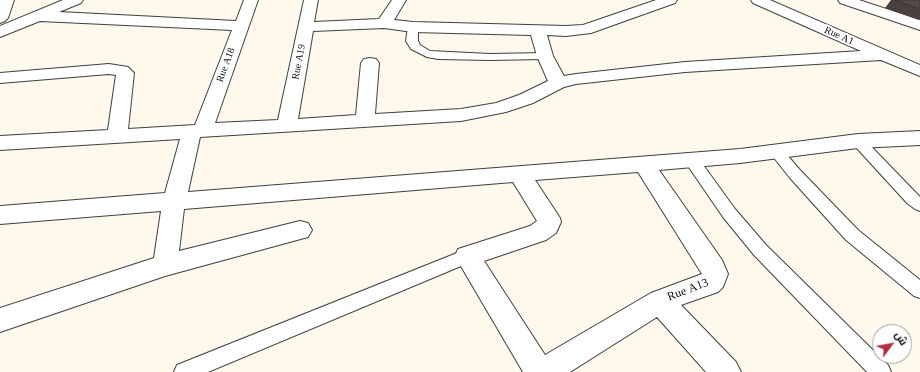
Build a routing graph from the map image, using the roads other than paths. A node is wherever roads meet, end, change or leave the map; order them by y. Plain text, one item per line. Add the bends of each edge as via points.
1 (76, 0) edge
2 (251, 0) edge
3 (311, 0) edge
4 (399, 0) edge
5 (670, 0) edge
6 (758, 0) edge
7 (846, 0) edge
8 (40, 16) junction
9 (384, 23) junction
10 (920, 25) edge
11 (241, 26) junction
12 (305, 27) junction
13 (413, 27) junction
14 (538, 31) junction
15 (0, 32) edge
16 (882, 55) junction
17 (545, 56) junction
18 (370, 63) dead end
19 (920, 71) edge
20 (0, 78) edge
21 (558, 82) junction
22 (365, 121) junction
23 (287, 124) junction
24 (197, 130) junction
25 (117, 135) junction
26 (920, 138) edge
27 (858, 141) junction
28 (0, 143) edge
29 (776, 151) junction
30 (691, 159) junction
31 (643, 163) junction
32 (519, 174) junction
33 (174, 202) junction
34 (920, 205) edge
35 (0, 215) edge
36 (300, 230) dead end
37 (467, 256) junction
38 (165, 265) junction
39 (920, 290) edge
40 (660, 301) junction
41 (0, 320) edge
42 (184, 372) edge
43 (539, 372) edge
44 (543, 372) edge
45 (726, 372) edge
46 (882, 372) edge

1 - 8 street
2 - 11 street, Rue A18
3 - 12 street, Rue A19
4 - 9 street
5 - 14 street via 585,30
6 - 16 street, Rue A1
7 - 10 street
8 - 11 street
8 - 15 street
9 - 12 street
9 - 13 street
11 - 24 street, Rue A18
12 - 23 street, Rue A19
13 - 14 street
13 - 17 lane via 412,41 415,47 427,54
14 - 17 street
16 - 19 street, Rue A1
16 - 21 street via 685,68
17 - 21 street
18 - 22 street
20 - 25 street via 109,69 122,71 125,73
21 - 22 street via 526,98 480,112 431,118
22 - 23 street
23 - 24 street
24 - 25 street
24 - 33 street, Rue A18
25 - 28 street
26 - 27 street
27 - 29 street
27 - 34 lane
29 - 30 street
29 - 39 lane via 852,235
30 - 31 street
30 - 46 lane via 729,213 760,250
31 - 32 street
31 - 40 street, Rue A13 via 715,274 709,284
32 - 33 street
32 - 37 street via 548,218 548,226 538,233
33 - 35 street
33 - 38 street, Rue A18
36 - 38 street
37 - 42 lane
37 - 43 street
38 - 41 street
40 - 44 street, Rue A13
40 - 45 street

